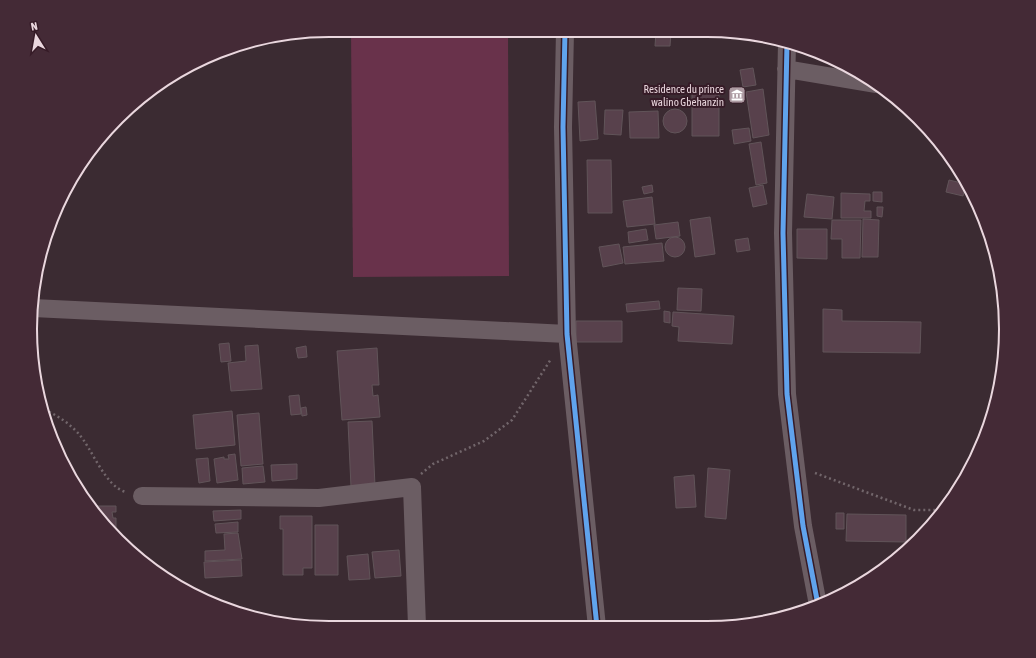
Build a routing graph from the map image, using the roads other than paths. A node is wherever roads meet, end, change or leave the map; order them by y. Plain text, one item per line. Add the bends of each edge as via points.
1 (565, 37) edge
2 (787, 48) edge
3 (786, 69) junction
4 (862, 82) edge
5 (38, 308) edge
6 (567, 334) junction
7 (142, 496) road end
8 (817, 600) edge
9 (417, 621) edge
10 (596, 621) edge

1 - 6 street via 562,127
2 - 3 street
3 - 4 street
3 - 8 street via 783,233 786,386 803,526
5 - 6 street
6 - 10 street
7 - 9 street via 319,498 412,487

